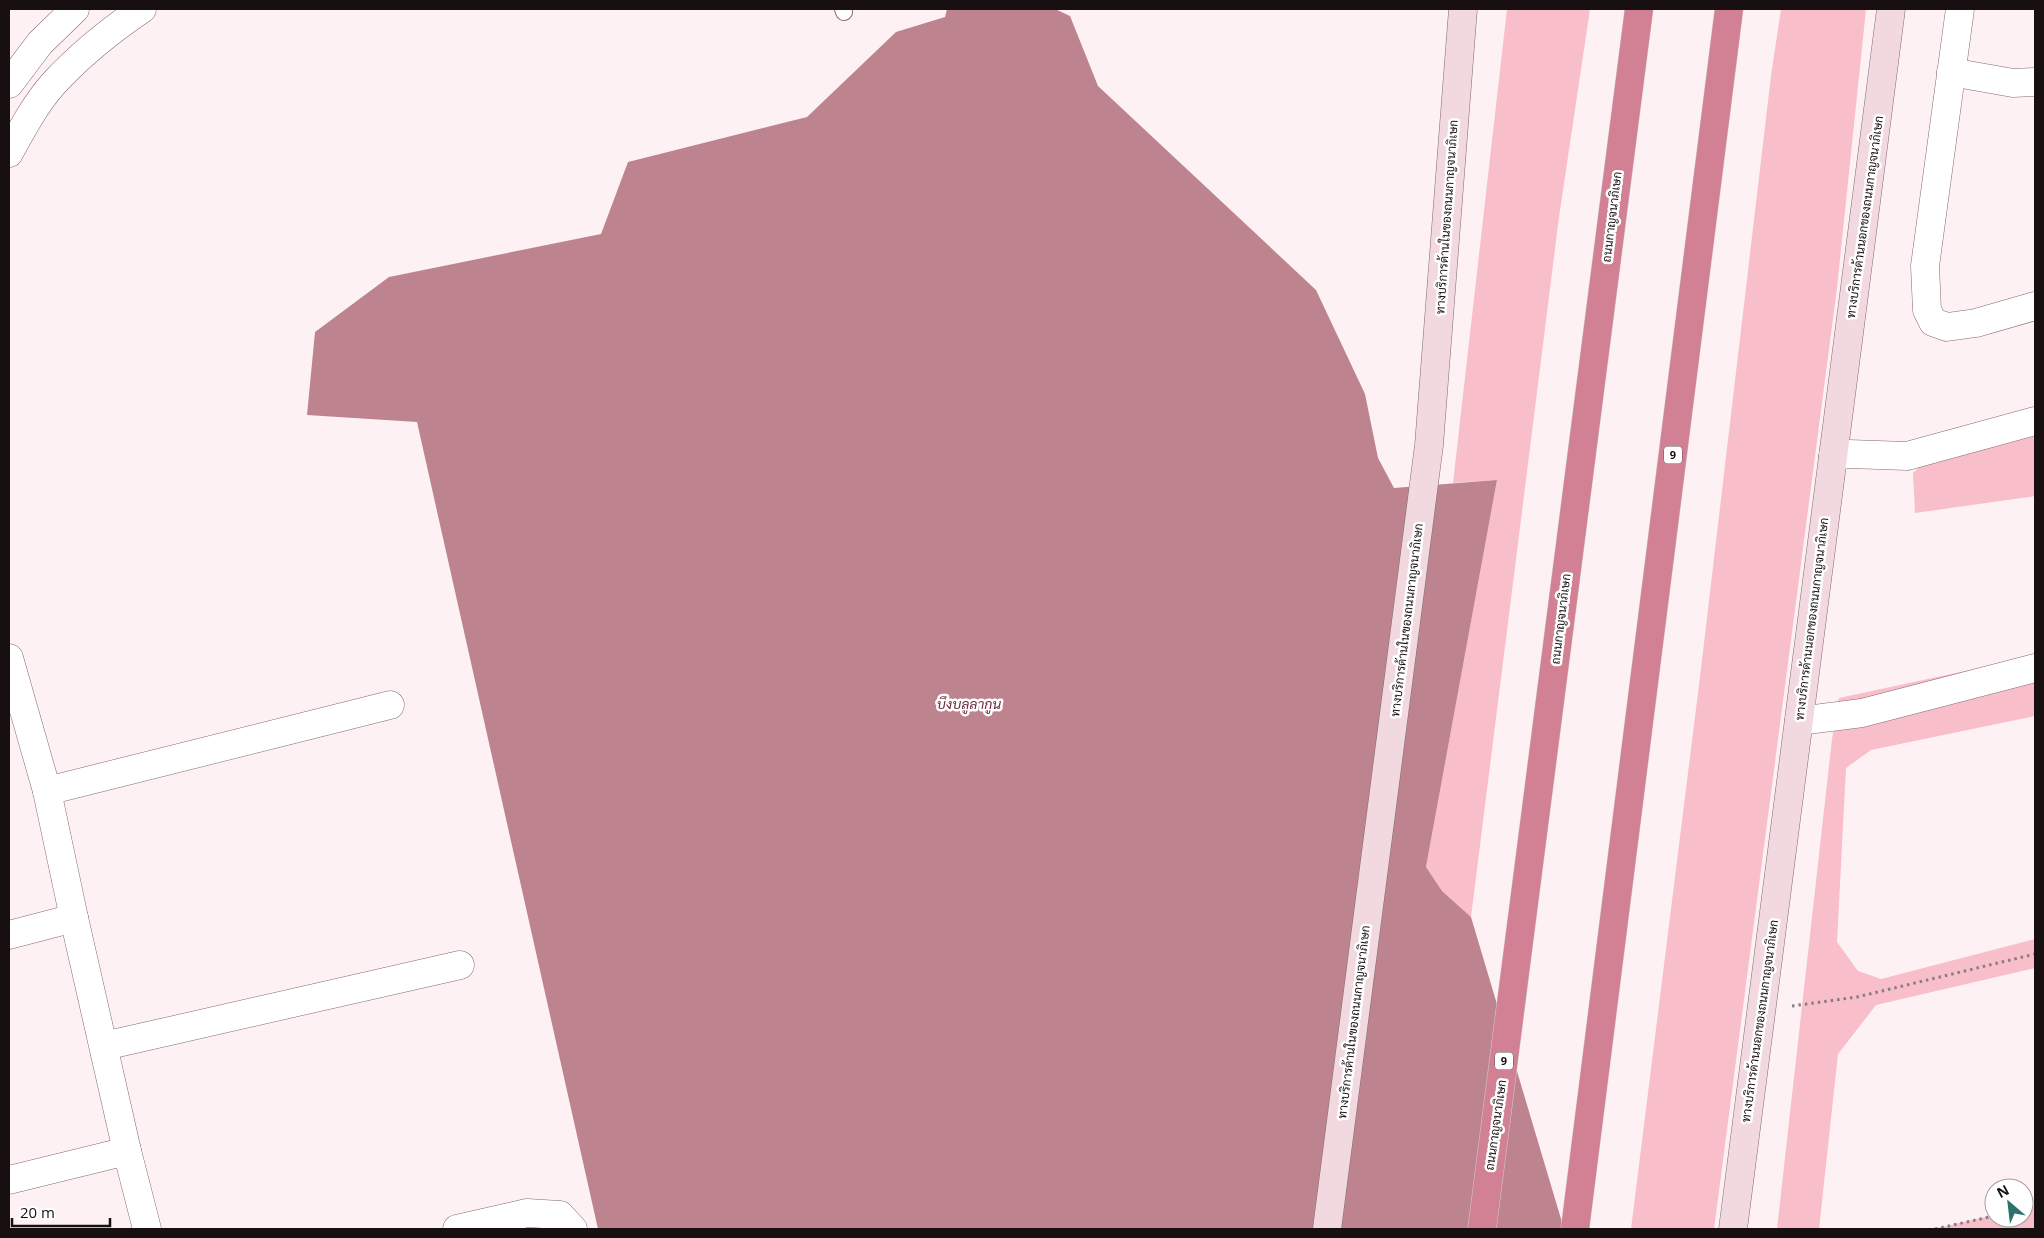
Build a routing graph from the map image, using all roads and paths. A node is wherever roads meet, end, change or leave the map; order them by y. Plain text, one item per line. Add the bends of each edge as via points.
1 (75, 9) edge
2 (142, 9) edge
3 (1463, 9) edge
4 (1639, 9) edge
5 (1729, 9) edge
6 (1891, 9) edge
7 (1960, 9) edge
8 (1951, 72) junction
9 (2035, 82) edge
10 (9, 84) edge
11 (9, 153) edge
12 (2035, 306) edge
13 (2035, 421) edge
14 (1833, 456) junction
15 (9, 658) edge
16 (2035, 668) edge
17 (390, 705) dead end
18 (1799, 721) junction
19 (47, 791) junction
20 (74, 918) junction
21 (9, 935) edge
22 (2035, 954) edge
23 (460, 965) dead end
24 (1762, 1010) junction
25 (104, 1046) junction
26 (127, 1151) junction
27 (9, 1180) edge
28 (1984, 1218) edge
29 (147, 1229) edge
30 (457, 1229) edge
31 (572, 1229) edge
32 (1328, 1229) edge
33 (1482, 1229) edge
34 (1575, 1229) edge
35 (1733, 1229) edge
36 (1935, 1229) edge

1 - 10 street via 40,43
2 - 11 street via 118,25 54,84 26,122
3 - 32 main road, ทางบริการด้านในของถนนกาญจนาภิเษก via 1429,445
4 - 33 highway, ถนนกาญจนาภิเษก / 9
5 - 34 highway, 9
6 - 14 main road, ทางบริการด้านนอกของถนนกาญจนาภิเษก
7 - 8 street
8 - 9 street via 2013,83
8 - 12 street via 1926,266 1927,310 1933,322 1947,327 1976,323
13 - 14 street via 1907,456
14 - 18 main road, ทางบริการด้านนอกของถนนกาญจนาภิเษก
15 - 19 street
16 - 18 street via 1862,712
17 - 19 street
18 - 24 main road, ทางบริการด้านนอกของถนนกาญจนาภิเษก
19 - 20 street
20 - 21 street
20 - 25 street
22 - 24 path via 1857,997
23 - 25 street
24 - 35 main road, ทางบริการด้านนอกของถนนกาญจนาภิเษก
25 - 26 street
26 - 27 street
26 - 29 street
28 - 36 path
30 - 31 street via 527,1213 560,1215

